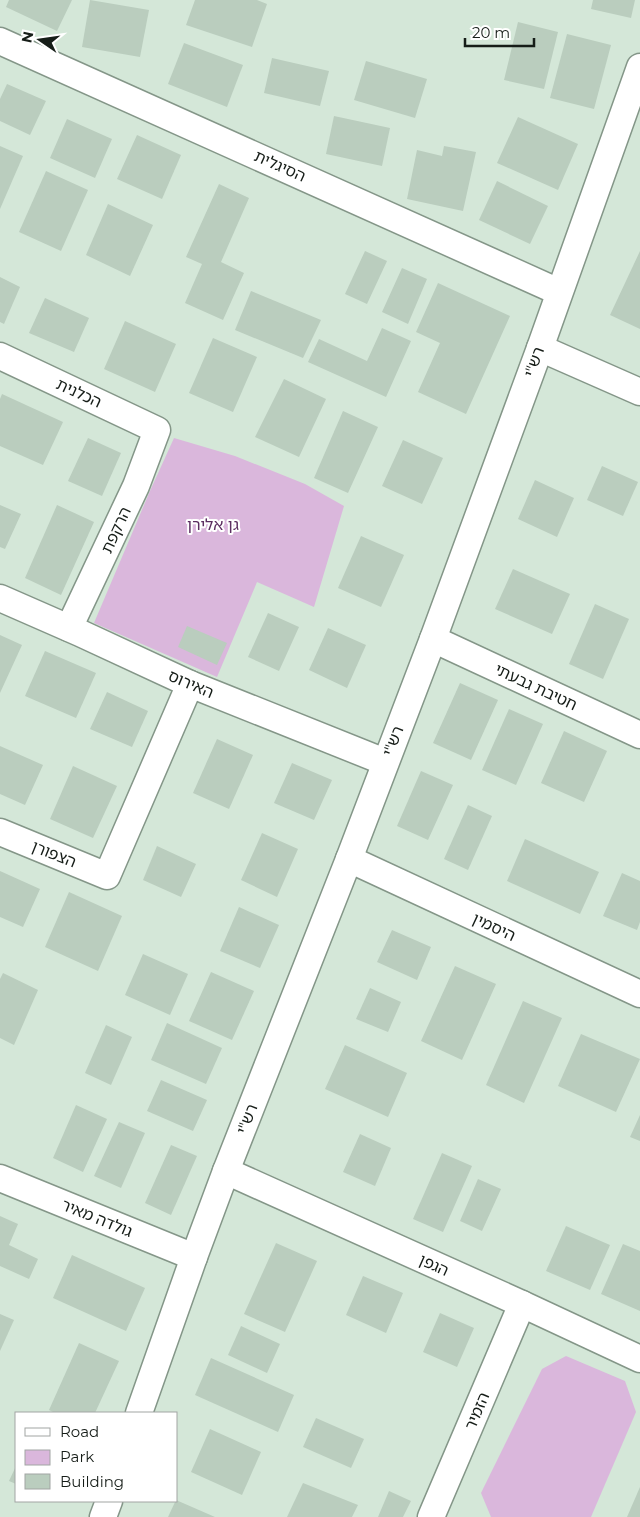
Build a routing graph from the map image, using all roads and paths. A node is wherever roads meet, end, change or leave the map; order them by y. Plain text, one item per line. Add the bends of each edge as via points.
1 (0, 41) edge
2 (640, 67) edge
3 (560, 292) junction
4 (540, 348) junction
5 (0, 356) edge
6 (640, 392) edge
7 (157, 430) joint
8 (0, 598) edge
9 (69, 628) junction
10 (433, 640) junction
11 (190, 684) junction
12 (640, 734) edge
13 (385, 762) junction
14 (0, 832) edge
15 (348, 860) junction
16 (640, 994) edge
17 (226, 1172) junction
18 (0, 1178) edge
19 (194, 1257) junction
20 (522, 1304) junction
21 (640, 1360) edge
22 (139, 1412) edge
23 (109, 1502) edge
24 (103, 1517) edge
25 (431, 1517) edge

1 - 3 street, הסיגלית
2 - 3 street, רש"י
3 - 4 street, רש"י
4 - 6 street
4 - 10 street, רש"י
5 - 7 street, הכלנית
7 - 9 street, הרקפת via 136,486
8 - 9 street, האירוס
9 - 11 street, האירוס
10 - 12 street, חטיבת גבעתי
10 - 13 street, רש"י
11 - 13 street, האירוס
11 - 14 street, הצפורן via 108,876
13 - 15 street, רש"י
15 - 16 street, היסמין
15 - 17 street, רש"י
17 - 19 street, רש"י
17 - 20 street, הגפן
18 - 19 street, גולדה מאיר
19 - 22 street, רש"י
20 - 21 street, הגפן
20 - 25 street, הזמיר
23 - 24 street

